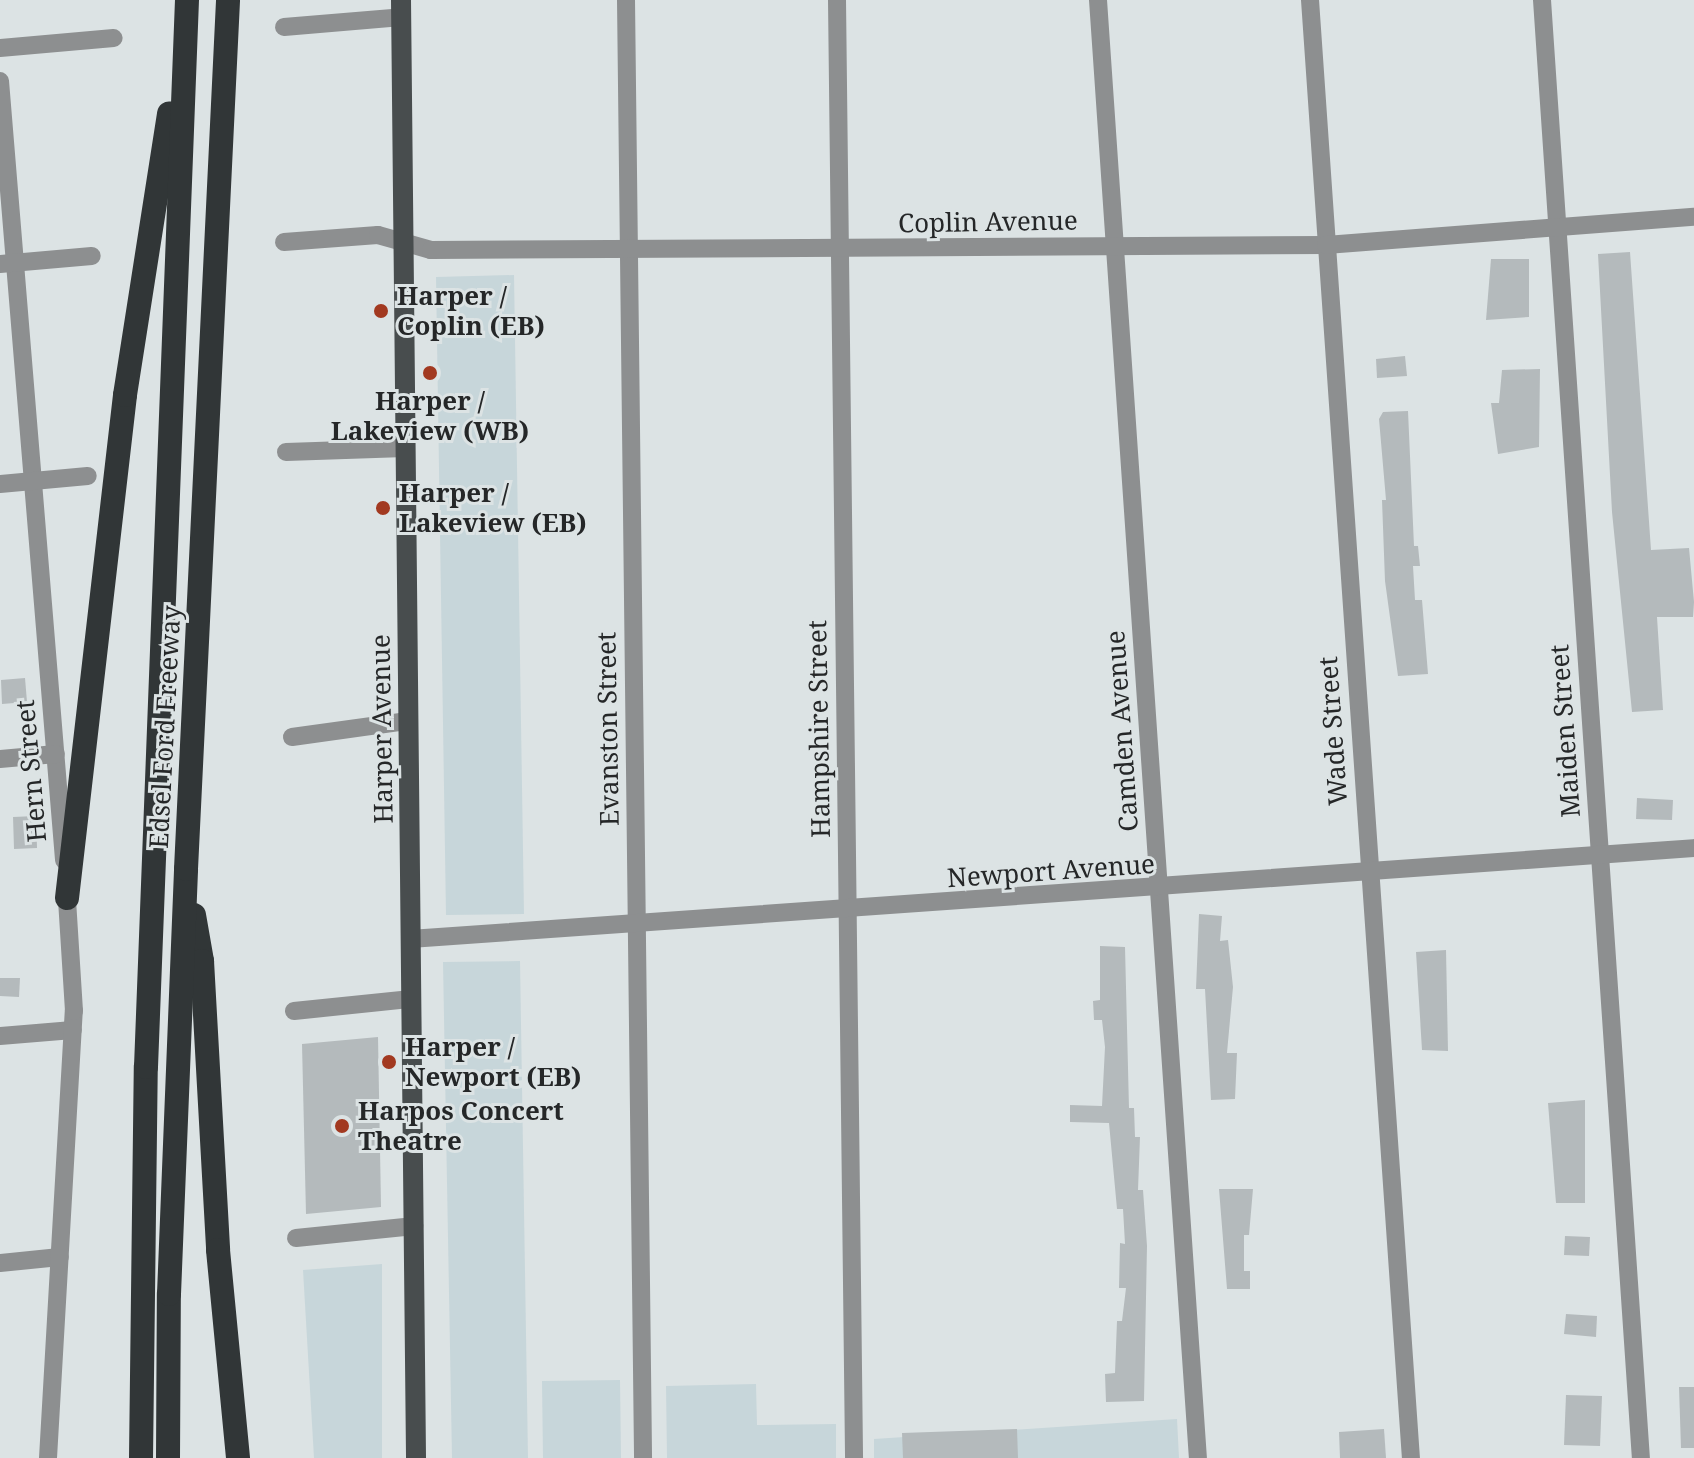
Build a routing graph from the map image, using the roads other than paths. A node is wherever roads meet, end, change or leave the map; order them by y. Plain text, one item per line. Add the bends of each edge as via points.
1 (228, 0) edge
2 (626, 0) edge
3 (837, 0) edge
4 (1098, 0) edge
5 (1310, 0) edge
6 (1542, 0) edge
7 (402, 8) edge
8 (186, 12) edge
9 (284, 27) dead end
10 (114, 38) dead end
11 (0, 48) edge
12 (0, 81) edge
13 (1694, 217) edge
14 (1557, 227) junction
15 (284, 242) dead end
16 (403, 243) junction
17 (1326, 245) junction
18 (1115, 246) junction
19 (628, 250) junction
20 (840, 250) junction
21 (92, 256) dead end
22 (8, 264) edge
23 (405, 448) junction
24 (286, 452) dead end
25 (88, 476) dead end
26 (33, 481) junction
27 (0, 484) edge
28 (408, 721) junction
29 (292, 737) dead end
30 (56, 754) junction
31 (0, 759) edge
32 (1694, 848) edge
33 (1599, 856) junction
34 (186, 869) junction
35 (1369, 874) junction
36 (1159, 890) junction
37 (67, 898) junction
38 (847, 911) junction
39 (636, 926) junction
40 (410, 939) junction
41 (411, 999) junction
42 (294, 1011) dead end
43 (73, 1030) junction
44 (0, 1036) edge
45 (414, 1226) junction
46 (296, 1238) dead end
47 (60, 1257) junction
48 (0, 1263) edge
49 (48, 1458) edge
50 (141, 1458) edge
51 (168, 1458) edge
52 (238, 1458) edge
53 (416, 1458) edge
54 (643, 1458) edge
55 (854, 1458) edge
56 (1198, 1458) edge
57 (1411, 1458) edge
58 (1641, 1458) edge

1 - 34 highway, Edsel Ford Freeway
2 - 19 street, Evanston Street
3 - 20 street, Hampshire Street
4 - 18 street, Camden Avenue
5 - 17 street, Wade Street
6 - 14 street, Maiden Street
7 - 9 street
7 - 16 main road, Harper Avenue
8 - 37 highway via 125,395
8 - 50 highway, Edsel Ford Freeway via 146,1067
10 - 11 street
12 - 22 street, Hern Street
13 - 14 street, Coplin Avenue
14 - 17 street, Coplin Avenue
14 - 33 street, Maiden Street
15 - 16 street, Coplin Avenue via 378,235
16 - 19 street, Coplin Avenue via 431,250
16 - 23 main road, Harper Avenue
17 - 18 street, Coplin Avenue
17 - 35 street, Wade Street
18 - 20 street, Coplin Avenue
18 - 36 street, Camden Avenue
19 - 20 street, Coplin Avenue
19 - 39 street, Evanston Street
20 - 38 street, Hampshire Street
21 - 22 street
22 - 26 street, Hern Street
23 - 24 street
23 - 28 main road, Harper Avenue
25 - 26 street
26 - 27 street
26 - 30 street, Hern Street
28 - 29 street
28 - 40 main road, Harper Avenue
30 - 31 street
30 - 37 street, Hern Street
32 - 33 street, Newport Avenue
33 - 35 street, Newport Avenue
33 - 58 street, Maiden Street
34 - 51 highway, Edsel Ford Freeway via 169,1294
34 - 52 highway via 202,961 218,1250
35 - 36 street, Newport Avenue
35 - 57 street, Wade Street
36 - 38 street, Newport Avenue
36 - 56 street, Camden Avenue
37 - 43 street, Hern Street
38 - 39 street, Newport Avenue
38 - 55 street, Hampshire Street
39 - 40 street, Newport Avenue
39 - 54 street, Evanston Street
40 - 41 main road, Harper Avenue
41 - 42 street
41 - 45 main road, Harper Avenue
43 - 44 street
43 - 47 street, Hern Street
45 - 46 street
45 - 53 main road, Harper Avenue
47 - 48 street
47 - 49 street, Hern Street

